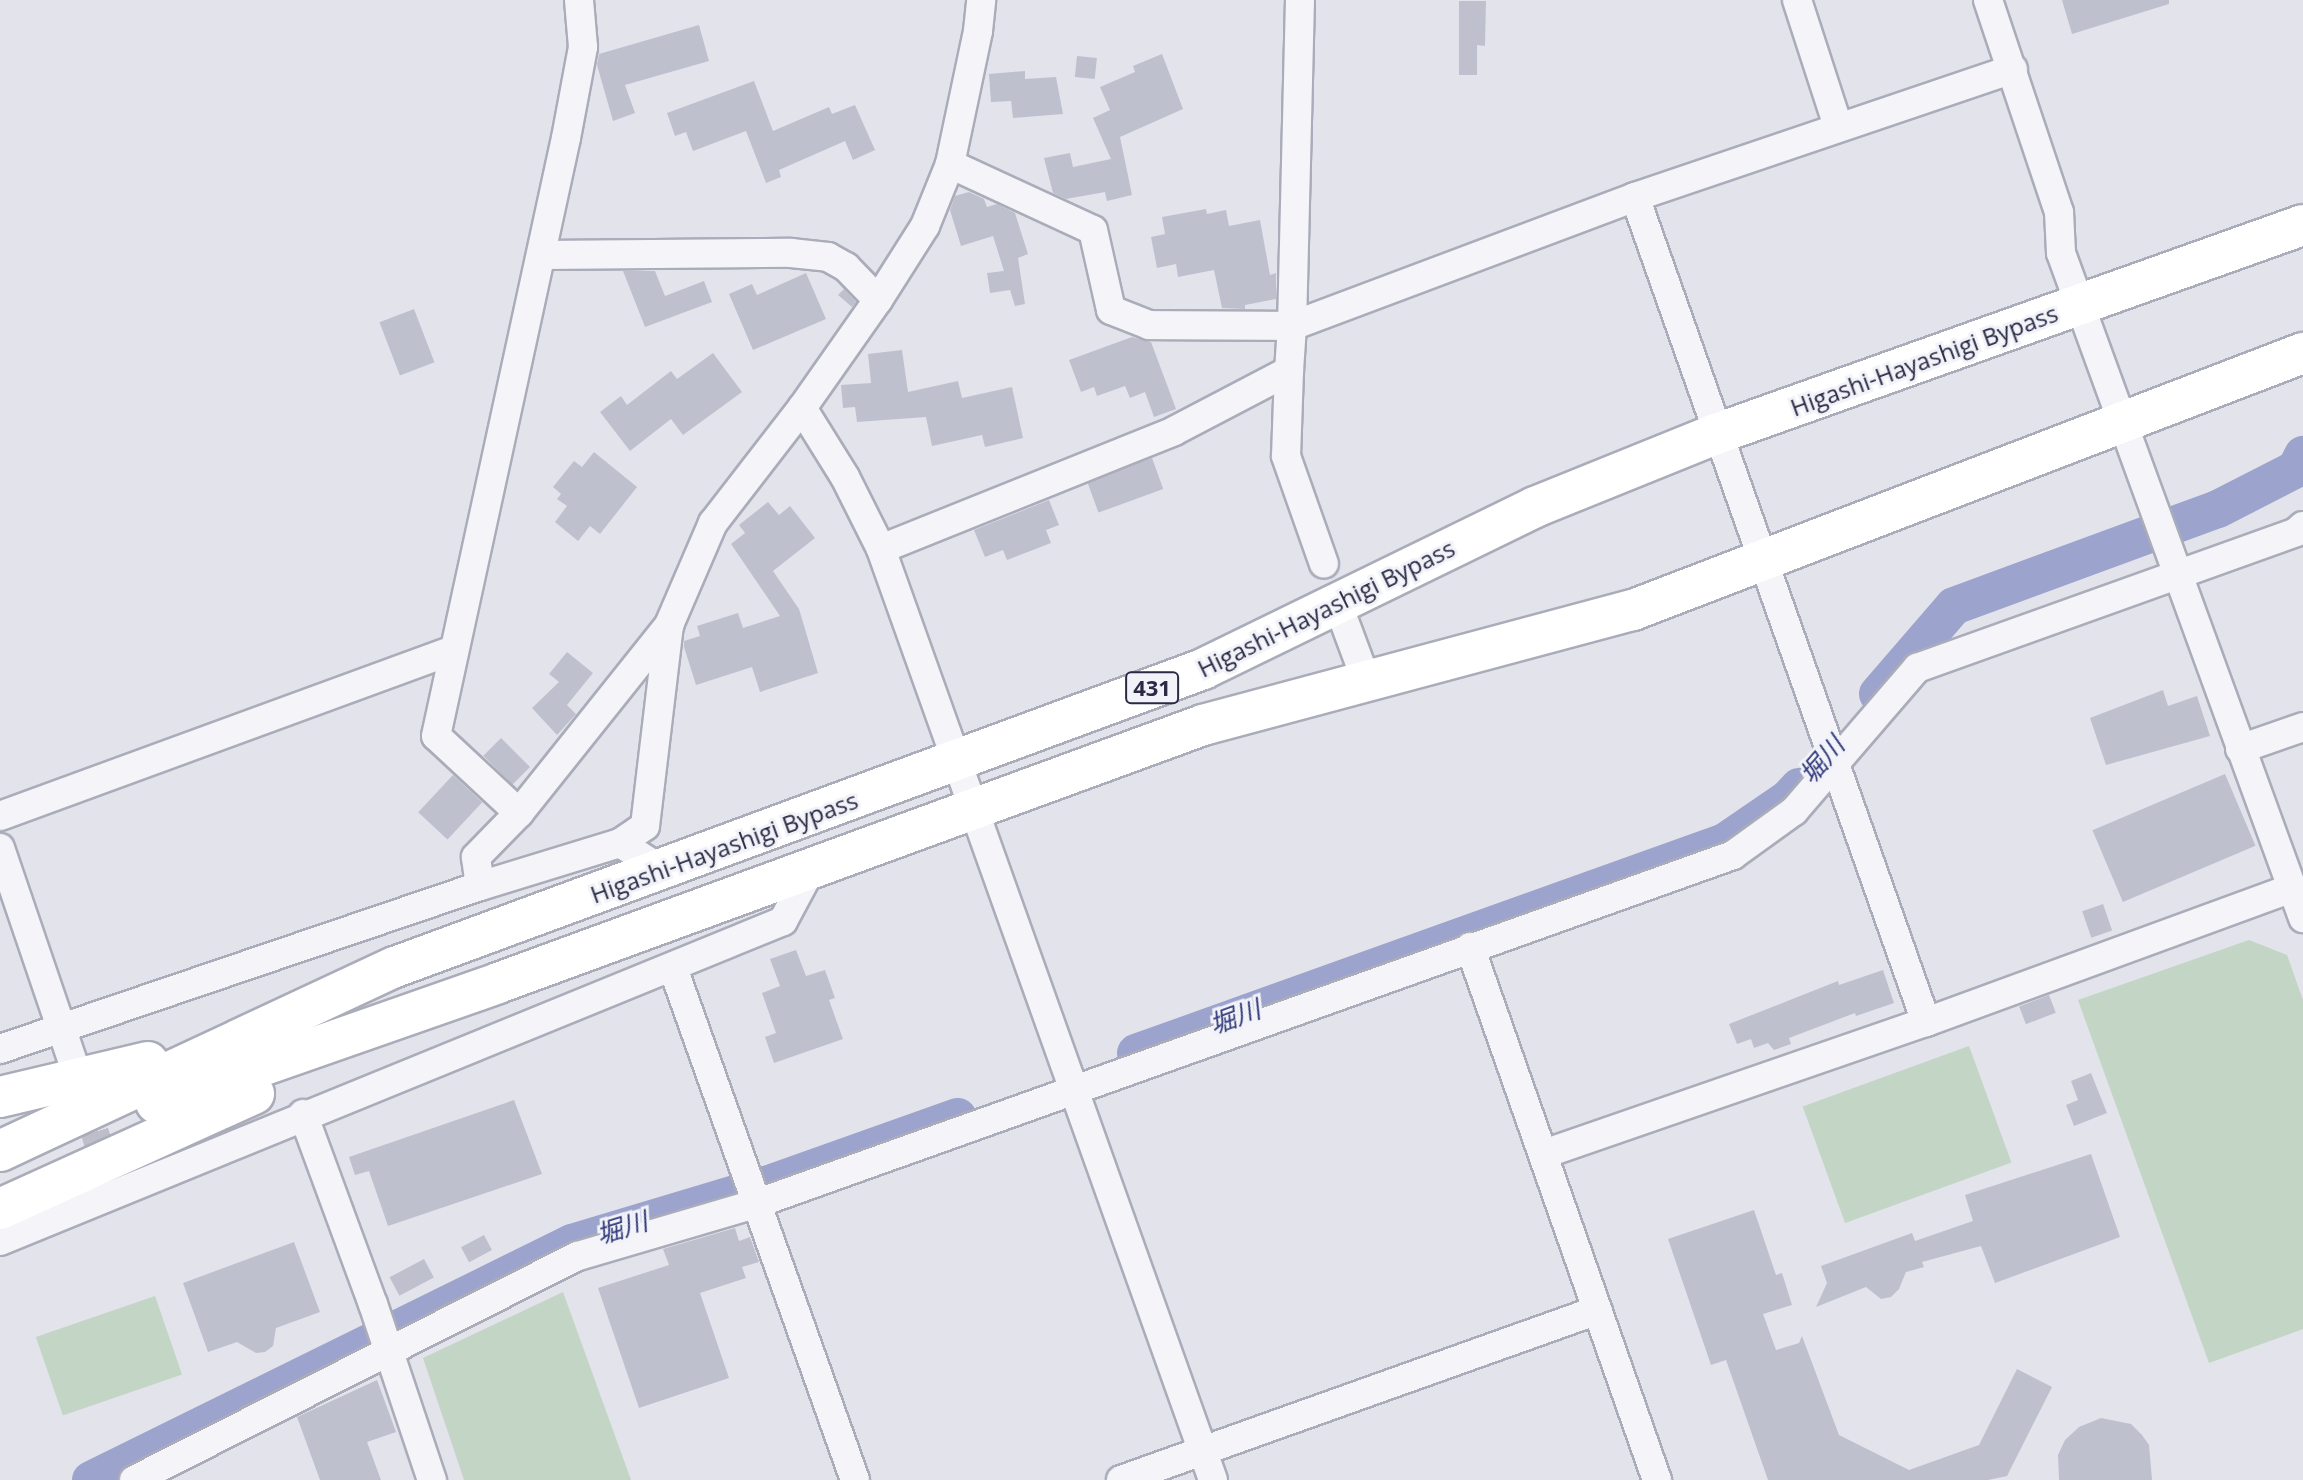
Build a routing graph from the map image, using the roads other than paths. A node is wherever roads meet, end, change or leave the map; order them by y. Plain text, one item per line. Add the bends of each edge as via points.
1 (579, 0) edge
2 (981, 0) edge
3 (1300, 0) edge
4 (1797, 0) edge
5 (1988, 0) edge
6 (2013, 69) junction
7 (1838, 126) junction
8 (950, 164) junction
9 (1635, 197) junction
10 (2303, 225) edge
11 (542, 255) junction
12 (878, 300) junction
13 (2080, 305) junction
14 (1292, 326) junction
15 (2303, 353) edge
16 (1289, 371) junction
17 (802, 408) junction
18 (2120, 423) junction
19 (1716, 434) junction
20 (2303, 526) edge
21 (881, 549) junction
22 (1761, 563) junction
23 (1324, 564) dead end
24 (2177, 575) junction
25 (1337, 602) junction
26 (669, 625) junction
27 (454, 650) junction
28 (1366, 680) junction
29 (2303, 727) edge
30 (2240, 749) junction
31 (956, 761) junction
32 (1834, 764) junction
33 (974, 806) junction
34 (519, 813) junction
35 (0, 816) edge
36 (620, 843) junction
37 (0, 848) edge
38 (812, 867) junction
39 (662, 870) junction
40 (480, 886) junction
41 (2292, 888) junction
42 (2303, 918) edge
43 (1470, 947) junction
44 (395, 967) junction
45 (673, 968) junction
46 (498, 983) junction
47 (1926, 1022) junction
48 (62, 1028) junction
49 (0, 1049) edge
50 (75, 1068) tunnel mouth
51 (1075, 1091) junction
52 (0, 1097) edge
53 (303, 1114) junction
54 (0, 1151) edge
55 (1544, 1154) junction
56 (0, 1159) edge
57 (758, 1203) junction
58 (0, 1209) edge
59 (0, 1241) edge
60 (1598, 1310) junction
61 (389, 1351) junction
62 (1204, 1450) junction
63 (134, 1480) edge
64 (432, 1480) edge
65 (855, 1480) edge
66 (1121, 1480) edge
67 (1213, 1480) edge
68 (1657, 1480) edge

1 - 11 street via 583,47
2 - 8 street
3 - 14 street
4 - 7 street
5 - 6 street
6 - 7 street
6 - 13 street via 2059,212 2061,253
7 - 9 street
8 - 12 street via 925,226
8 - 14 street via 1093,230 1111,310 1149,325
9 - 14 street
9 - 19 street
10 - 13 highway, Higashi-Hayashigi Bypass / 431
11 - 12 street via 828,257 846,267
11 - 27 street
12 - 17 street
13 - 18 street
13 - 19 highway, Higashi-Hayashigi Bypass / 431
14 - 16 street
15 - 18 highway, Higashi-Hayashigi Bypass / 431
16 - 21 street via 1174,431
16 - 23 street via 1286,456
17 - 21 street
17 - 26 street via 713,523
18 - 22 highway, Higashi-Hayashigi Bypass / 431
18 - 24 street
19 - 22 street
19 - 25 highway, Higashi-Hayashigi Bypass / 431 via 1535,507
20 - 24 street
21 - 31 street
22 - 28 highway, Higashi-Hayashigi Bypass / 431 via 1633,610
22 - 32 street
24 - 30 street
24 - 32 street via 1917,668
25 - 28 street
25 - 31 highway, Higashi-Hayashigi Bypass / 431 via 1203,669
26 - 34 street
26 - 36 street via 645,826
27 - 34 street via 436,736
27 - 35 street
28 - 33 highway, Higashi-Hayashigi Bypass / 431 via 1203,725
29 - 30 street
30 - 41 street
31 - 33 street
31 - 39 highway, Higashi-Hayashigi Bypass / 431
32 - 43 street via 1794,811 1733,855
32 - 47 street
33 - 38 highway, Higashi-Hayashigi Bypass / 431
33 - 51 street
34 - 40 street via 476,857
36 - 39 street
36 - 40 street
37 - 48 street
38 - 45 street via 783,921
38 - 46 highway, Higashi-Hayashigi Bypass / 431
39 - 44 highway, Higashi-Hayashigi Bypass / 431
40 - 48 street
41 - 42 street
41 - 47 street
43 - 51 street
43 - 55 street
44 - 52 highway via 165,1057
44 - 54 highway, Higashi-Hayashigi Bypass / 431
45 - 53 street
45 - 57 street
46 - 56 highway, Higashi-Hayashigi Bypass / 431
46 - 58 highway
47 - 55 street
48 - 49 street
48 - 50 street
51 - 57 street
51 - 62 street
53 - 59 street via 110,1182
53 - 61 street
55 - 60 street
57 - 61 street via 578,1256
57 - 65 street
60 - 62 street
60 - 68 street
61 - 63 street
61 - 64 street
62 - 66 street
62 - 67 street

